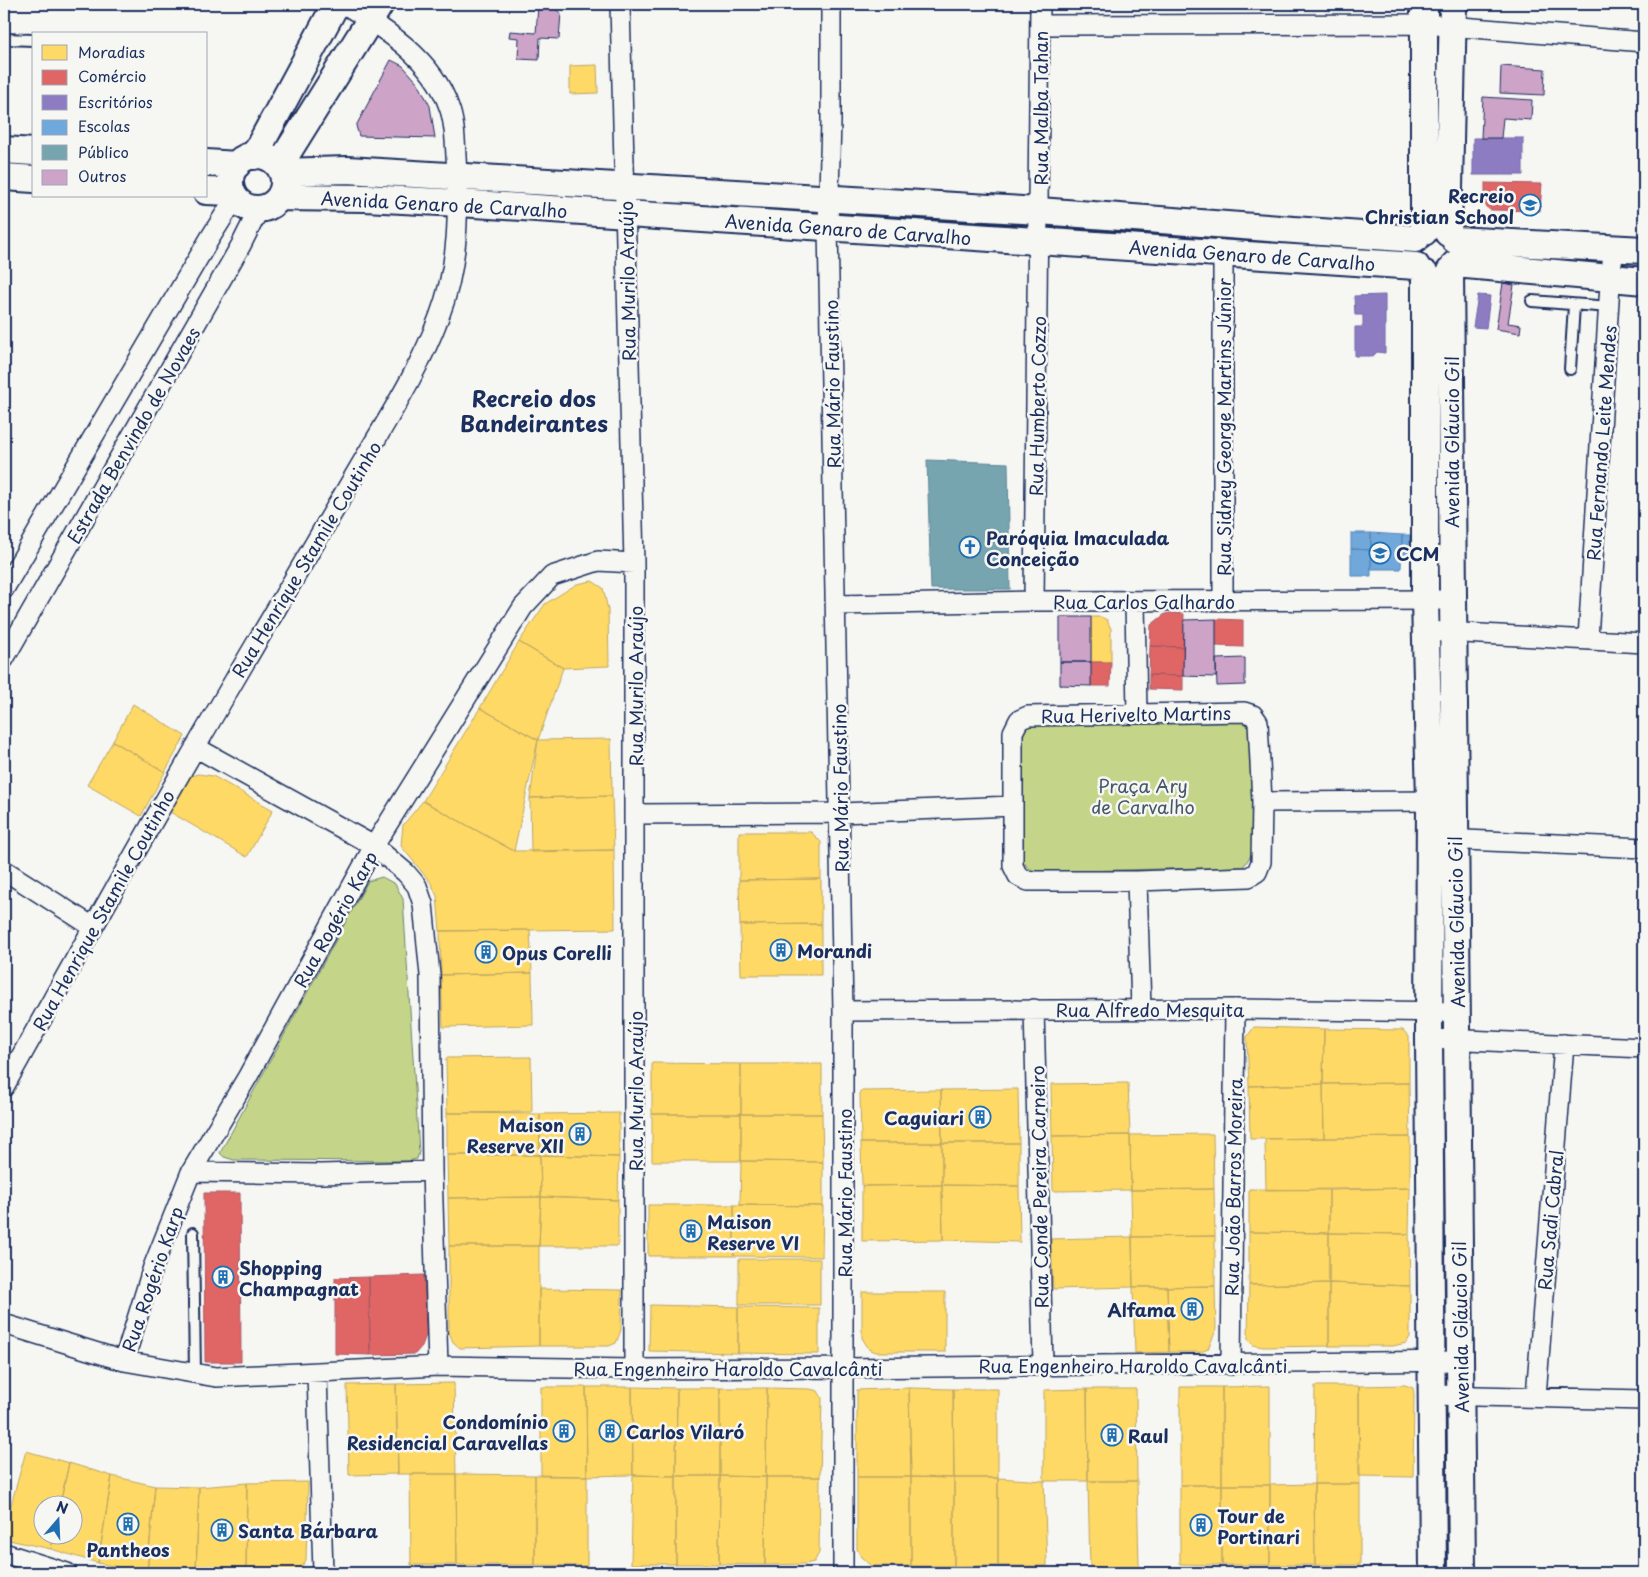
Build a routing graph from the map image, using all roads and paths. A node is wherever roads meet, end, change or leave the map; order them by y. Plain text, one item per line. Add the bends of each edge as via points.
1 (336, 4) edge
2 (344, 4) edge
3 (620, 4) edge
4 (831, 4) edge
5 (1040, 4) edge
6 (375, 12) edge
7 (1424, 14) edge
8 (1453, 15) edge
9 (1040, 25) junction
10 (4, 39) edge
11 (32, 40) edge
12 (1644, 42) edge
13 (4, 150) edge
14 (32, 152) edge
15 (245, 160) junction
16 (208, 163) edge
17 (4, 177) edge
18 (457, 178) junction
19 (32, 179) edge
20 (275, 186) junction
21 (625, 187) junction
22 (208, 191) edge
23 (234, 195) junction
24 (828, 199) junction
25 (459, 203) junction
26 (1039, 212) junction
27 (624, 215) junction
28 (828, 227) junction
29 (1039, 241) junction
30 (1616, 248) junction
31 (1644, 250) edge
32 (1436, 252) junction
33 (1223, 254) junction
34 (1611, 279) junction
35 (1644, 281) edge
36 (1532, 301) dead end
37 (1574, 305) junction
38 (1610, 307) junction
39 (1570, 369) dead end
40 (634, 562) junction
41 (4, 589) edge
42 (1223, 600) junction
43 (1424, 600) junction
44 (1452, 600) junction
45 (1034, 601) junction
46 (1135, 602) junction
47 (836, 605) junction
48 (1426, 631) junction
49 (1452, 631) junction
50 (1588, 639) junction
51 (1644, 643) edge
52 (4, 659) edge
53 (1137, 714) junction
54 (195, 747) junction
55 (1442, 801) junction
56 (1262, 802) junction
57 (1012, 806) junction
58 (841, 813) junction
59 (635, 814) junction
60 (1442, 839) junction
61 (374, 846) junction
62 (1644, 848) edge
63 (4, 870) edge
64 (1137, 881) junction
65 (93, 927) junction
66 (1034, 1009) junction
67 (1141, 1009) junction
68 (1235, 1009) junction
69 (843, 1011) junction
70 (1428, 1011) junction
71 (1457, 1012) junction
72 (1429, 1038) junction
73 (1457, 1039) junction
74 (1564, 1044) junction
75 (1644, 1048) edge
76 (4, 1087) edge
77 (432, 1171) junction
78 (192, 1172) junction
79 (193, 1233) dead end
80 (4, 1324) edge
81 (124, 1361) junction
82 (1432, 1361) junction
83 (1460, 1361) junction
84 (1043, 1364) junction
85 (1231, 1365) junction
86 (438, 1366) junction
87 (845, 1368) junction
88 (634, 1369) junction
89 (195, 1373) junction
90 (317, 1373) junction
91 (1432, 1395) junction
92 (1461, 1395) junction
93 (1536, 1396) junction
94 (1644, 1400) edge
95 (4, 1553) edge
96 (67, 1573) edge
97 (323, 1573) edge
98 (843, 1573) edge
99 (1433, 1573) edge
100 (1462, 1573) edge

1 - 15 street
2 - 6 street, Rua Henrique Stamile Coutinho
3 - 21 street, Rua Murilo Araújo
4 - 24 street, Rua Mário Faustino
5 - 9 street, Rua Malba Tahan
6 - 18 street, Rua Henrique Stamile Coutinho via 440,85 454,128
6 - 20 street, Estrada Benvindo de Novaes
7 - 8 street
7 - 9 street
7 - 32 street, Avenida Gláucio Gil
8 - 12 street
8 - 32 street, Avenida Gláucio Gil
9 - 26 street, Rua Malba Tahan
10 - 11 lane
13 - 14 street
15 - 16 street
15 - 20 street via 267,157
15 - 23 street via 230,183
17 - 19 street
18 - 20 street, Avenida Genaro de Carvalho via 333,169
18 - 21 street, Avenida Genaro de Carvalho
18 - 25 street, Rua Henrique Stamile Coutinho
20 - 23 street via 247,207
20 - 25 street, Avenida Genaro de Carvalho via 330,196
20 - 52 street, Estrada Benvindo de Novaes
21 - 24 street, Avenida Genaro de Carvalho
21 - 27 street, Rua Murilo Araújo
22 - 23 street
23 - 41 street, Estrada Benvindo de Novaes
24 - 26 street, Avenida Genaro de Carvalho
24 - 28 street, Rua Mário Faustino
25 - 27 street, Avenida Genaro de Carvalho
25 - 54 street, Rua Henrique Stamile Coutinho via 449,282 440,314 421,357 382,430
26 - 29 street, Rua Humberto Cozzo
26 - 32 street, Avenida Genaro de Carvalho
27 - 28 street, Avenida Genaro de Carvalho
27 - 40 street, Rua Murilo Araújo
28 - 29 street, Avenida Genaro de Carvalho
28 - 47 street, Rua Mário Faustino
29 - 33 street, Avenida Genaro de Carvalho
29 - 45 street, Rua Humberto Cozzo
30 - 31 street, Avenida Genaro de Carvalho
30 - 32 street, Avenida Genaro de Carvalho
30 - 34 street, Rua Fernando Leite Mendes
32 - 33 street, Avenida Genaro de Carvalho
32 - 34 street, Avenida Genaro de Carvalho
32 - 43 street, Avenida Gláucio Gil
32 - 44 street, Avenida Gláucio Gil
33 - 42 street, Rua Sidney George Martins Júnior
34 - 35 street, Avenida Genaro de Carvalho
34 - 38 street, Rua Fernando Leite Mendes
36 - 37 lane
37 - 38 lane
37 - 39 lane
38 - 50 street, Rua Fernando Leite Mendes
40 - 59 street, Rua Murilo Araújo
40 - 61 street, Rua Rogério Karp via 598,561 552,576 523,607
42 - 43 street, Rua Carlos Galhardo
42 - 46 street, Rua Carlos Galhardo
43 - 44 street, Rua Carlos Galhardo
43 - 48 street, Avenida Gláucio Gil
44 - 49 street, Avenida Gláucio Gil
45 - 46 street, Rua Carlos Galhardo
45 - 47 street, Rua Carlos Galhardo
46 - 53 street
47 - 58 street, Rua Mário Faustino
48 - 49 street
48 - 55 street, Avenida Gláucio Gil
49 - 50 street
49 - 55 street, Avenida Gláucio Gil
50 - 51 street
53 - 56 street, Rua Herivelto Martins via 1244,712 1253,715 1258,722
53 - 57 street, Rua Herivelto Martins via 1028,716 1018,720 1013,732
54 - 61 street
54 - 65 street, Rua Henrique Stamile Coutinho
55 - 56 street
55 - 60 street, Avenida Gláucio Gil
56 - 64 street, Rua Herivelto Martins via 1261,862 1257,872 1249,877
57 - 58 street
57 - 64 street, Rua Herivelto Martins via 1014,866 1018,876 1028,881
58 - 59 street
58 - 69 street, Rua Mário Faustino
59 - 88 street, Rua Murilo Araújo
60 - 62 street
60 - 70 street, Avenida Gláucio Gil
60 - 71 street, Avenida Gláucio Gil
61 - 77 street via 417,886 423,904 430,975
61 - 78 street, Rua Rogério Karp
63 - 65 street
64 - 67 street
65 - 76 street, Rua Henrique Stamile Coutinho
66 - 67 street, Rua Alfredo Mesquita
66 - 69 street, Rua Alfredo Mesquita
66 - 84 street, Rua Conde Pereira Carneiro
67 - 68 street, Rua Alfredo Mesquita
68 - 70 street, Rua Alfredo Mesquita
68 - 85 street, Rua João Barros Moreira
69 - 87 street, Rua Mário Faustino
70 - 71 street, Rua Alfredo Mesquita
70 - 72 street, Avenida Gláucio Gil
71 - 73 street, Avenida Gláucio Gil
72 - 73 street
72 - 82 street, Avenida Gláucio Gil
73 - 74 street
73 - 83 street, Avenida Gláucio Gil
74 - 75 street
74 - 93 street, Rua Sadi Cabral
77 - 78 street via 321,1174
77 - 86 street
78 - 81 street, Rua Rogério Karp via 153,1267
79 - 89 lane
80 - 81 street, Rua Engenheiro Haroldo Cavalcânti
81 - 89 street, Rua Engenheiro Haroldo Cavalcânti
82 - 83 street, Rua Engenheiro Haroldo Cavalcânti
82 - 85 street, Rua Engenheiro Haroldo Cavalcânti
82 - 91 street, Avenida Gláucio Gil
83 - 92 street, Avenida Gláucio Gil
84 - 85 street, Rua Engenheiro Haroldo Cavalcânti
84 - 87 street, Rua Engenheiro Haroldo Cavalcânti
86 - 88 street, Rua Engenheiro Haroldo Cavalcânti
86 - 90 street, Rua Engenheiro Haroldo Cavalcânti
87 - 88 street, Rua Engenheiro Haroldo Cavalcânti
87 - 98 street, Rua Mário Faustino
89 - 90 street, Rua Engenheiro Haroldo Cavalcânti via 245,1377
90 - 97 street
91 - 92 street
91 - 99 street, Avenida Gláucio Gil
92 - 93 street
92 - 100 street, Avenida Gláucio Gil
93 - 94 street
95 - 96 street

